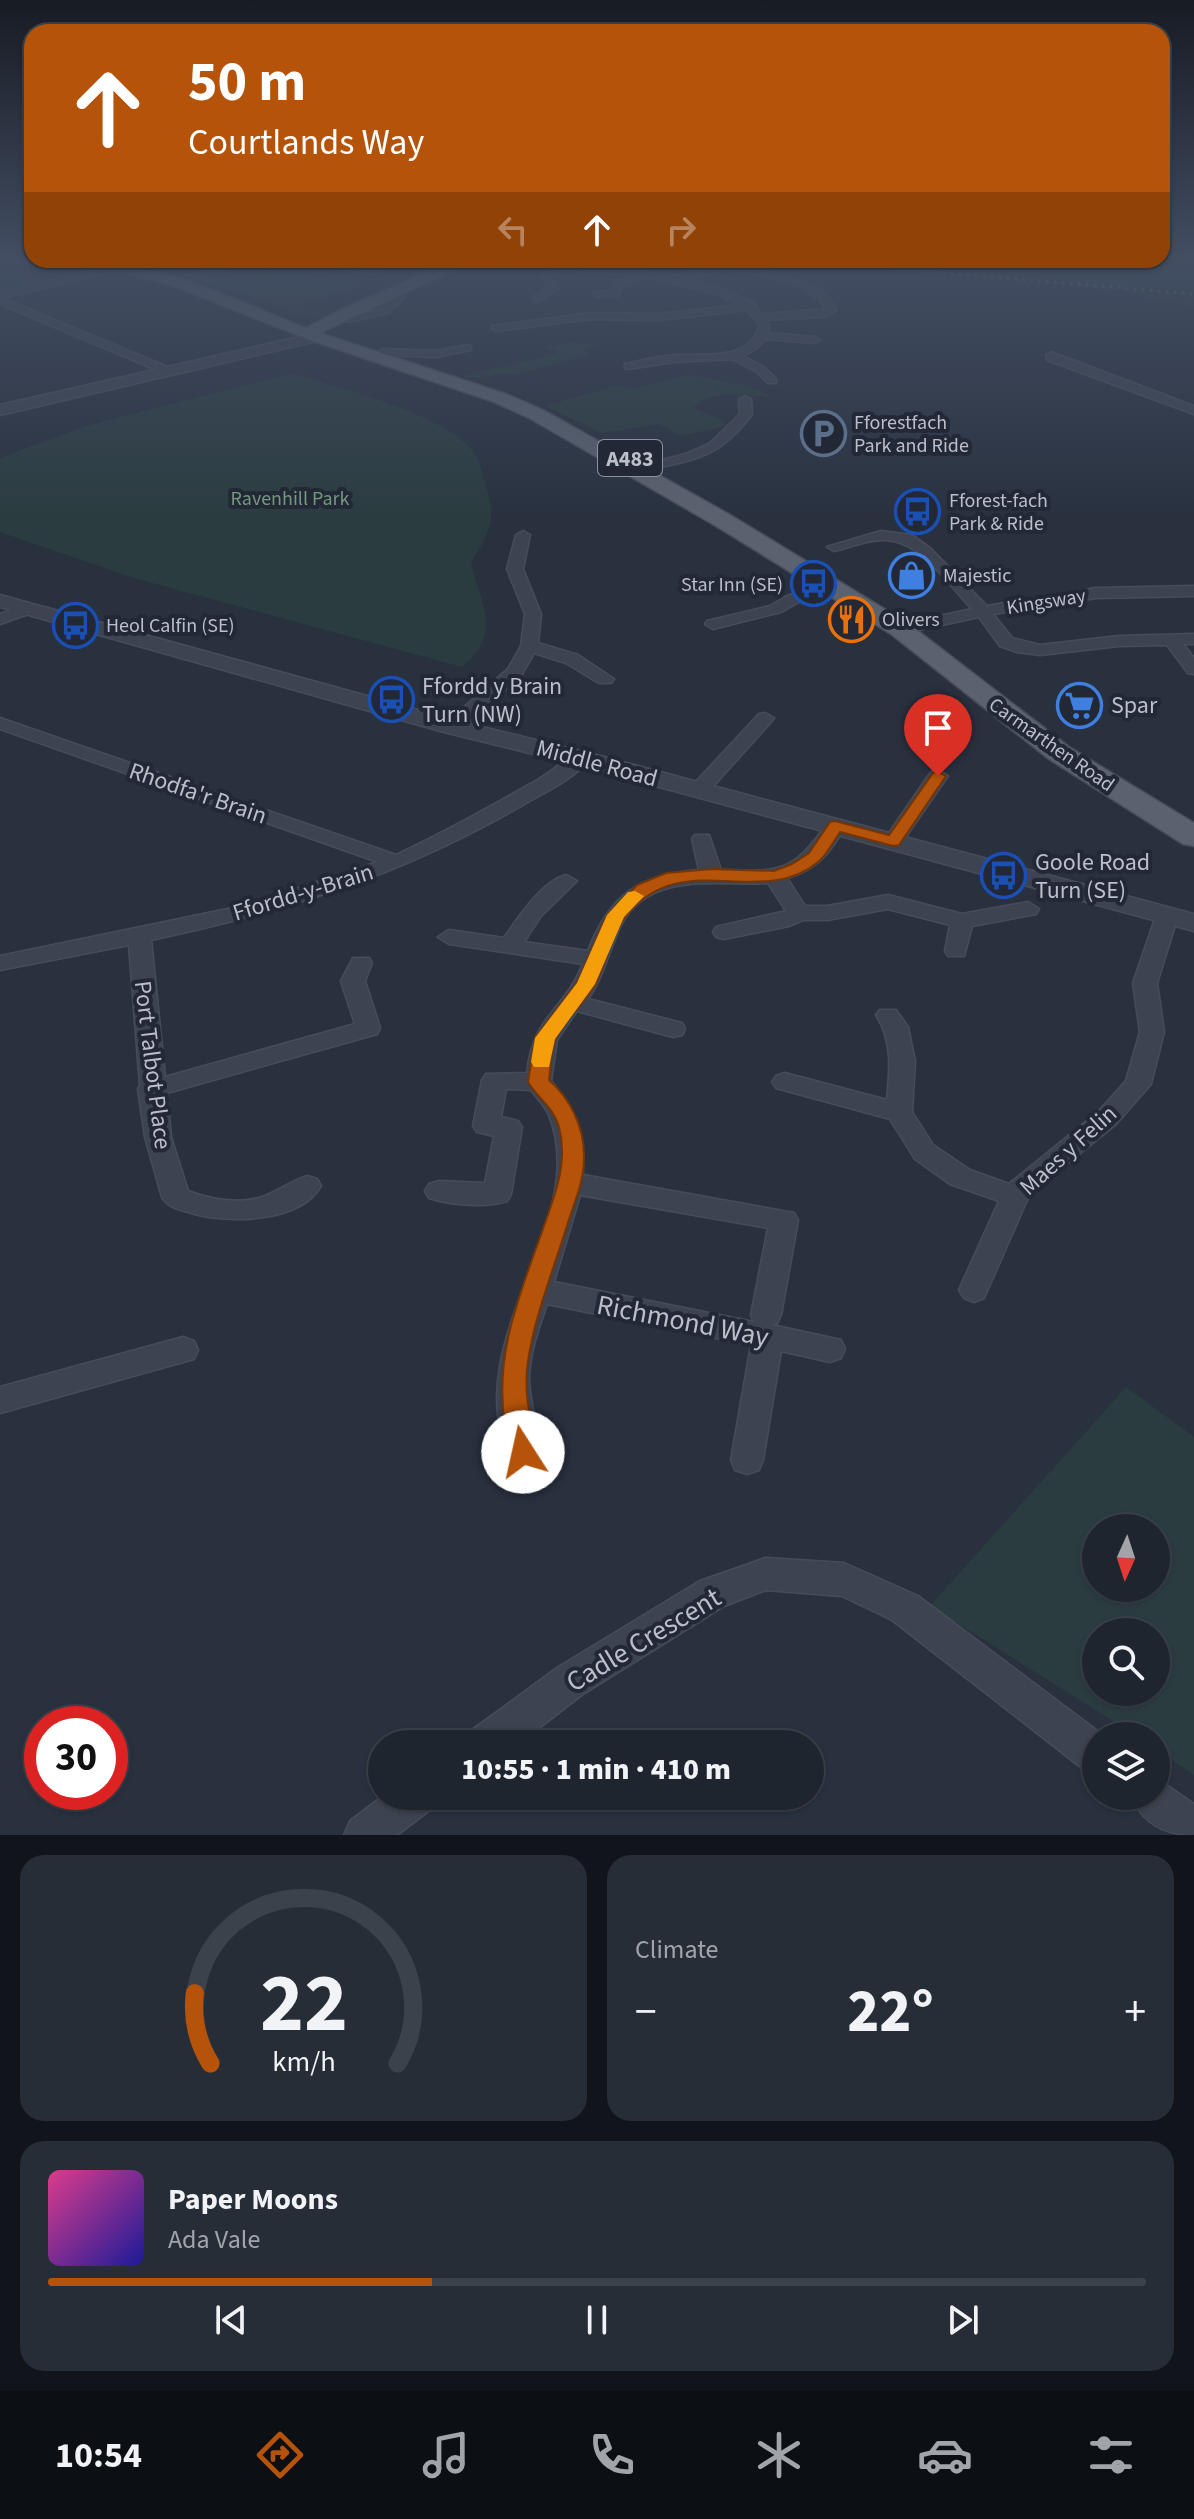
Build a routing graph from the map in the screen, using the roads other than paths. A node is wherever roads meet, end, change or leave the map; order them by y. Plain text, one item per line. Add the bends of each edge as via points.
1 (114, 348) edge
2 (268, 348) edge
3 (374, 348) edge
4 (380, 348) edge
5 (467, 348) dead end
6 (754, 348) edge
7 (383, 352) junction
8 (733, 355) junction
9 (1051, 355) dead end
10 (168, 371) junction
11 (647, 374) dead end
12 (772, 381) dead end
13 (745, 399) dead end
14 (0, 410) edge
15 (1194, 410) edge
16 (644, 466) junction
17 (523, 535) dead end
18 (834, 547) dead end
19 (832, 587) junction
20 (1194, 591) edge
21 (0, 601) edge
22 (28, 609) junction
23 (983, 611) junction
24 (0, 619) edge
25 (713, 624) dead end
26 (908, 627) junction
27 (1170, 638) junction
28 (1194, 639) edge
29 (529, 646) junction
30 (1194, 669) edge
31 (605, 679) dead end
32 (765, 718) dead end
33 (0, 723) edge
34 (452, 727) junction
35 (581, 758) junction
36 (938, 776) dead end
37 (699, 790) junction
38 (1194, 817) edge
39 (835, 826) junction
40 (1194, 837) edge
41 (702, 839) dead end
42 (893, 841) junction
43 (397, 862) junction
44 (712, 874) junction
45 (775, 876) junction
46 (566, 881) dead end
47 (1028, 909) dead end
48 (798, 913) junction
49 (1167, 916) junction
50 (962, 921) junction
51 (1194, 923) edge
52 (724, 932) dead end
53 (139, 935) junction
54 (449, 937) dead end
55 (510, 946) junction
56 (956, 951) dead end
57 (0, 957) edge
58 (595, 959) junction
59 (361, 963) dead end
60 (572, 1002) junction
61 (888, 1015) dead end
62 (673, 1029) dead end
63 (538, 1082) junction
64 (785, 1082) dead end
65 (151, 1089) junction
66 (899, 1112) junction
67 (570, 1183) junction
68 (307, 1186) dead end
69 (439, 1191) dead end
70 (1015, 1196) junction
71 (537, 1290) junction
72 (974, 1290) dead end
73 (767, 1326) junction
74 (830, 1349) dead end
75 (183, 1350) dead end
76 (0, 1400) edge
77 (523, 1452) dead end
78 (747, 1460) dead end
79 (505, 1730) edge
80 (1082, 1743) edge
81 (397, 1810) edge
82 (1169, 1810) edge
83 (1194, 1829) edge
84 (364, 1835) edge

1 - 10 street
2 - 10 street
3 - 7 main road, Carmarthen Road / A483
4 - 19 main road, Carmarthen Road / A483 via 538,415
5 - 7 street via 435,354
6 - 8 street
7 - 16 main road, Carmarthen Road / A483 via 533,407
8 - 11 street via 658,357 629,366
8 - 12 street
9 - 15 street
10 - 14 street
13 - 16 street via 746,414 716,448
16 - 26 main road, Carmarthen Road / A483
17 - 29 street via 515,569 533,614
18 - 23 street via 881,535 907,538
19 - 25 street via 775,609
19 - 26 main road, Carmarthen Road / A483
20 - 23 street, Kingsway via 1096,593
21 - 22 street, Middle Road
22 - 24 street
22 - 34 street, Middle Road
23 - 26 street, Kingsway
23 - 27 street via 1006,642 1025,648
26 - 38 main road, Carmarthen Road / A483
26 - 40 main road, Carmarthen Road / A483 via 1059,753
27 - 28 street
27 - 30 street
29 - 31 street via 572,659
29 - 34 street via 515,672
32 - 37 street
33 - 43 street, Rhodfa'r Brain
34 - 35 street, Middle Road
35 - 37 street, Middle Road
35 - 43 street, Ffordd-y-Brain via 570,769
36 - 42 street
37 - 39 street, Middle Road
39 - 42 street, Middle Road
39 - 45 street via 815,857
41 - 44 street
42 - 49 street, Middle Road
43 - 53 street, Ffordd-y-Brain via 275,902
44 - 45 street
44 - 58 street via 666,878 643,889 616,915
45 - 48 street
46 - 55 street via 533,912
47 - 50 street
48 - 50 street via 888,902
48 - 52 street
49 - 51 street, Middle Road
49 - 70 street, Maes y Felin via 1145,983 1152,1032 1138,1084 1107,1118
50 - 56 street
53 - 57 street, Ffordd-y-Brain
53 - 65 street, Port Talbot Place
54 - 55 street
55 - 58 street
58 - 60 street
59 - 65 street via 353,981 368,1028
60 - 62 street
60 - 63 street via 545,1038
61 - 66 street via 903,1061
63 - 67 street via 555,1096 569,1126
63 - 69 street via 495,1080 486,1126 509,1127 497,1194
64 - 66 street
65 - 68 street, Port Talbot Place via 158,1137 176,1197 207,1210 239,1212 283,1202
66 - 70 street via 924,1152 960,1177
67 - 71 street
67 - 73 street via 784,1220
70 - 72 street, Maes y Felin
71 - 73 street, Richmond Way
71 - 77 street via 515,1364 513,1394
73 - 74 street, Richmond Way
73 - 78 street
75 - 76 street
79 - 80 street, Cadle Crescent via 570,1681 713,1593 766,1574 844,1580 905,1608
81 - 84 street
82 - 83 street

